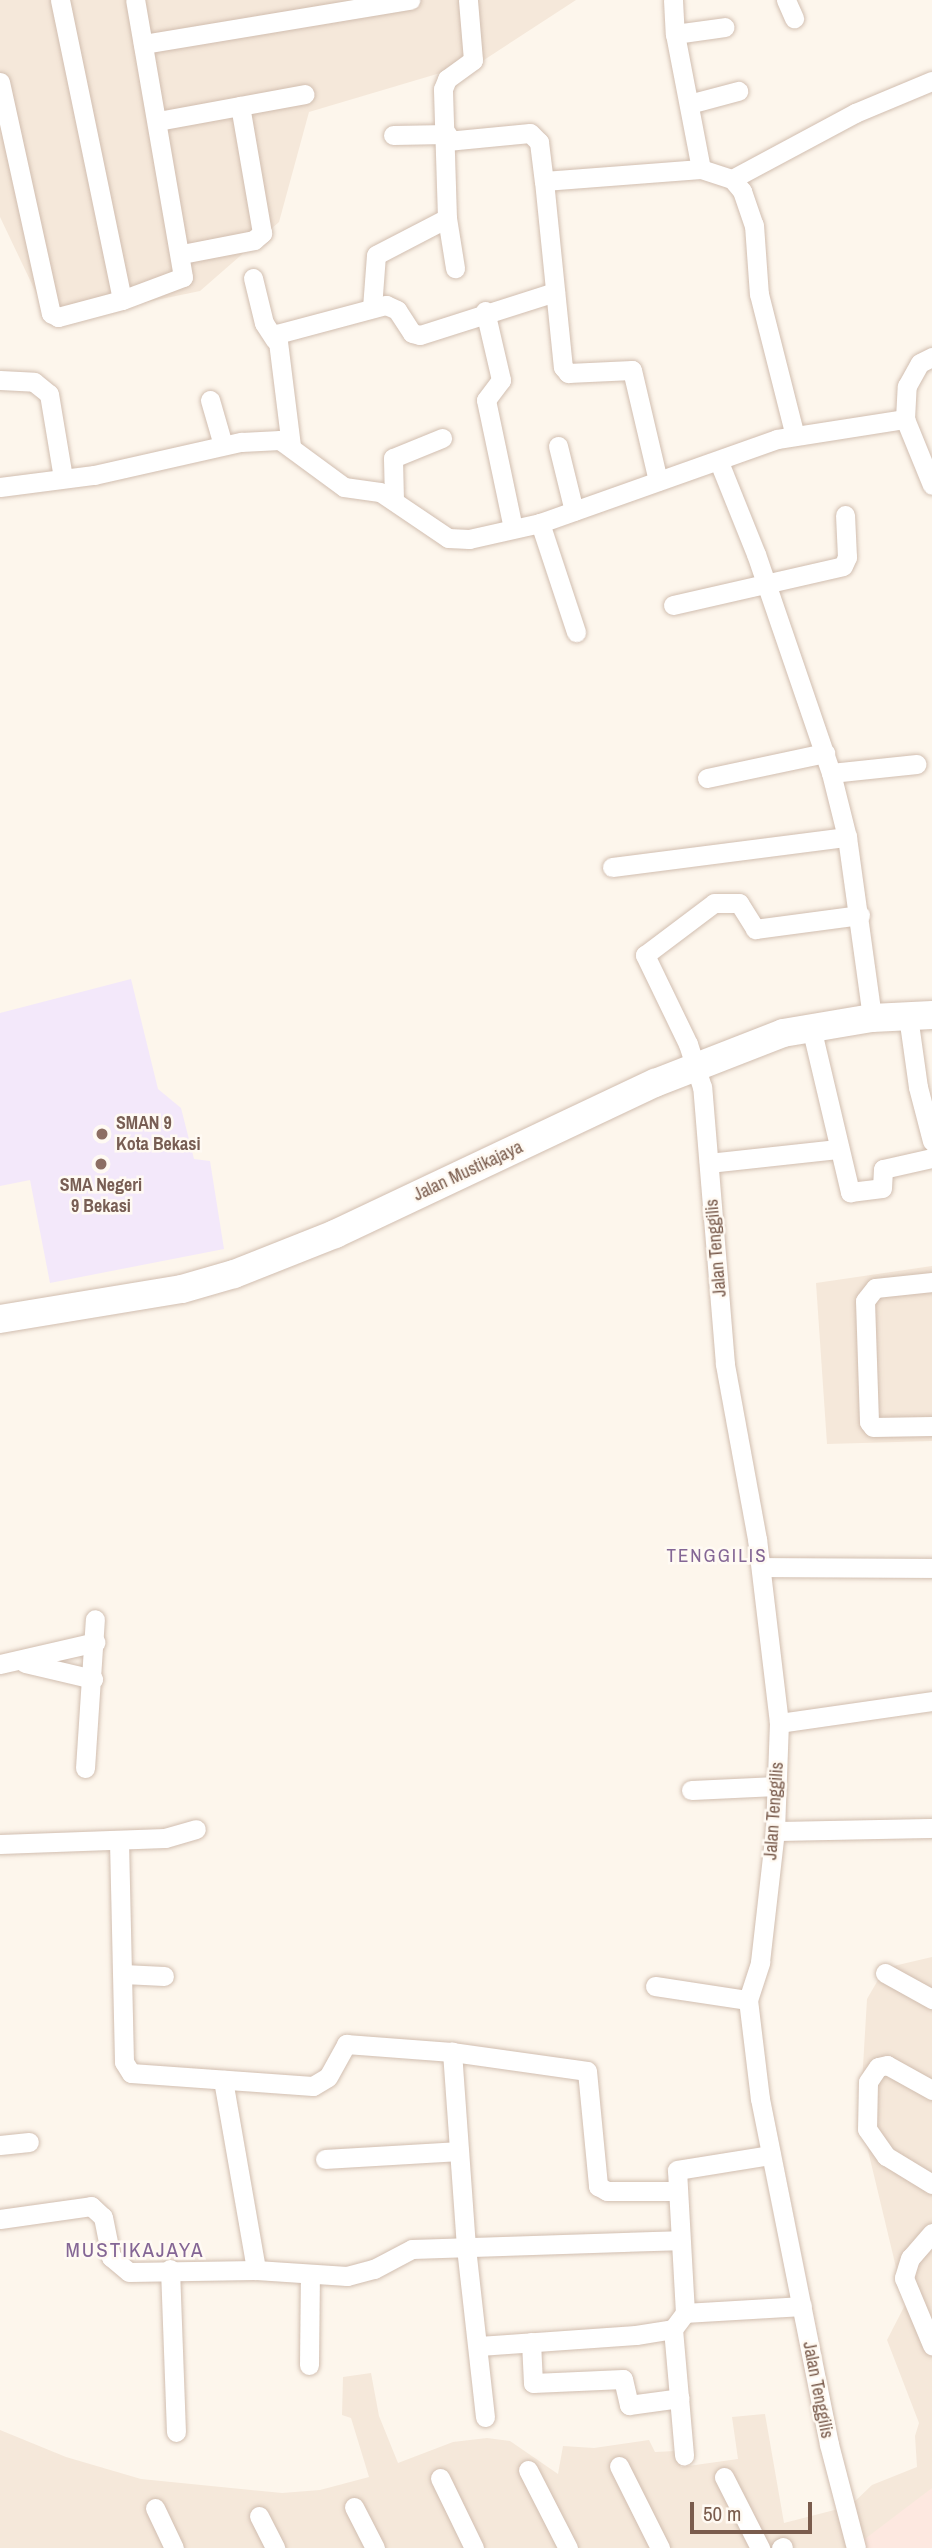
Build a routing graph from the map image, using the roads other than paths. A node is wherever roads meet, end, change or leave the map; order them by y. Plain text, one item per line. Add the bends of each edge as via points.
1 (60, 0) edge
2 (135, 0) edge
3 (410, 0) edge
4 (468, 0) edge
5 (674, 0) edge
6 (725, 27) dead end
7 (676, 34) junction
8 (144, 44) junction
9 (932, 81) edge
10 (0, 82) edge
11 (738, 91) dead end
12 (305, 94) dead end
13 (689, 104) junction
14 (240, 106) junction
15 (158, 121) junction
16 (393, 135) dead end
17 (447, 138) junction
18 (701, 169) junction
19 (732, 179) junction
20 (544, 181) junction
21 (447, 218) junction
22 (182, 254) junction
23 (455, 268) dead end
24 (253, 278) dead end
25 (555, 292) junction
26 (122, 300) junction
27 (372, 308) junction
28 (485, 311) junction
29 (275, 340) junction
30 (932, 357) edge
31 (0, 380) edge
32 (210, 400) dead end
33 (905, 419) junction
34 (795, 436) junction
35 (442, 438) dead end
36 (223, 445) junction
37 (290, 446) junction
38 (558, 446) dead end
39 (719, 462) junction
40 (63, 478) junction
41 (658, 481) junction
42 (932, 485) edge
43 (0, 487) edge
44 (394, 500) junction
45 (574, 511) junction
46 (845, 515) dead end
47 (540, 523) junction
48 (513, 528) junction
49 (766, 586) junction
50 (673, 605) dead end
51 (576, 632) dead end
52 (825, 752) junction
53 (918, 764) dead end
54 (831, 773) junction
55 (707, 778) dead end
56 (847, 836) junction
57 (612, 867) dead end
58 (860, 915) junction
59 (920, 1016) edge
60 (872, 1018) junction
61 (811, 1027) junction
62 (697, 1066) junction
63 (932, 1140) edge
64 (837, 1149) junction
65 (932, 1158) edge
66 (709, 1163) junction
67 (932, 1282) edge
68 (0, 1319) edge
69 (932, 1426) edge
70 (761, 1567) junction
71 (932, 1568) edge
72 (95, 1619) dead end
73 (96, 1642) junction
74 (20, 1662) junction
75 (0, 1664) edge
76 (93, 1679) junction
77 (932, 1700) edge
78 (779, 1723) junction
79 (85, 1768) dead end
80 (777, 1786) junction
81 (691, 1790) dead end
82 (932, 1828) edge
83 (197, 1829) dead end
84 (775, 1831) junction
85 (120, 1841) junction
86 (0, 1844) edge
87 (885, 1973) dead end
88 (123, 1974) junction
89 (164, 1976) dead end
90 (655, 1986) dead end
91 (932, 1999) edge
92 (748, 2000) junction
93 (452, 2052) junction
94 (223, 2080) junction
95 (932, 2090) edge
96 (29, 2142) dead end
97 (0, 2145) edge
98 (459, 2151) junction
99 (771, 2155) junction
100 (325, 2159) dead end
101 (932, 2184) edge
102 (676, 2190) junction
103 (0, 2219) edge
104 (932, 2232) edge
105 (678, 2240) junction
106 (466, 2247) junction
107 (170, 2269) junction
108 (256, 2270) junction
109 (310, 2274) junction
110 (802, 2306) junction
111 (679, 2320) junction
112 (931, 2337) edge
113 (531, 2342) junction
114 (479, 2346) junction
115 (309, 2365) dead end
116 (680, 2398) junction
117 (485, 2417) dead end
118 (176, 2432) dead end
119 (684, 2456) dead end
120 (619, 2466) dead end
121 (528, 2470) dead end
122 (724, 2477) dead end
123 (440, 2478) dead end
124 (355, 2507) dead end
125 (155, 2508) dead end
126 (259, 2516) dead end
127 (174, 2548) edge
128 (275, 2548) edge
129 (375, 2548) edge
130 (474, 2548) edge
131 (568, 2548) edge
132 (660, 2548) edge
133 (760, 2548) edge
134 (856, 2548) edge

1 - 26 street
2 - 8 street
3 - 8 street
4 - 17 street via 473,60 445,82
5 - 7 street
6 - 7 street
7 - 13 street
8 - 15 street
9 - 19 street via 855,113
10 - 26 street via 51,313 58,317
11 - 13 street
12 - 14 street
13 - 18 street
14 - 15 street
14 - 22 street via 262,233 254,240
15 - 22 street
16 - 17 street
17 - 20 street via 530,133 539,142
17 - 21 street
18 - 19 street
18 - 20 street
19 - 34 street via 742,191 754,226 759,294
20 - 25 street
21 - 23 street
21 - 27 street via 376,256
22 - 26 street via 183,277
24 - 29 street via 264,323
25 - 28 street
25 - 41 street via 565,371 632,370
27 - 28 street via 393,307 416,335
27 - 29 street via 277,334
28 - 48 street via 501,380 486,400
29 - 37 street
30 - 33 street via 920,362 909,382
31 - 40 street via 34,382 49,394
32 - 36 street
33 - 34 street
33 - 42 street
34 - 39 street
35 - 44 street via 393,458
36 - 37 street via 267,439
36 - 40 street via 123,470
37 - 44 street via 344,487 380,492
38 - 45 street
39 - 41 street
39 - 49 street
40 - 43 street
41 - 45 street
44 - 48 street via 455,541
45 - 47 street
46 - 49 street via 847,557 843,566
47 - 48 street
47 - 51 street
49 - 50 street
49 - 52 street
52 - 54 street
52 - 55 street
53 - 54 street
54 - 56 street
56 - 57 street
56 - 58 street
58 - 60 street
58 - 62 street, Jalan Tenggilis via 755,929 739,903 714,903 648,948 646,958
59 - 60 main road, Jalan Mustikajaya
59 - 63 street via 918,1087
60 - 61 main road, Jalan Mustikajaya
61 - 62 main road, Jalan Mustikajaya
61 - 64 street
62 - 66 street, Jalan Tenggilis
62 - 68 main road, Jalan Mustikajaya via 335,1234 234,1274 182,1289
64 - 65 street via 852,1193 884,1187 885,1168
64 - 66 street
66 - 70 street, Jalan Tenggilis via 725,1364
67 - 69 street via 876,1288 865,1301 869,1422 873,1427
70 - 71 street
70 - 78 street, Jalan Tenggilis
72 - 73 street
73 - 74 street
73 - 76 street
74 - 75 street
74 - 76 street
76 - 79 street
77 - 78 street
78 - 80 street, Jalan Tenggilis
80 - 81 street
80 - 84 street, Jalan Tenggilis
82 - 84 street
83 - 85 street via 164,1838
84 - 92 street, Jalan Tenggilis via 760,1962
85 - 86 street
85 - 88 street
87 - 91 street
88 - 89 street
88 - 94 street via 127,2069 137,2075
90 - 92 street
92 - 99 street, Jalan Tenggilis
93 - 94 street via 359,2042 346,2045 328,2077 313,2086
93 - 98 street
93 - 102 street via 587,2071 598,2186 607,2191
94 - 108 street
95 - 101 street via 887,2065 878,2067 868,2082 867,2129 886,2156
96 - 97 street
98 - 100 street
98 - 106 street
99 - 102 street via 683,2166 676,2173
99 - 110 street, Jalan Tenggilis
102 - 105 street
103 - 107 street via 91,2206 103,2217 116,2265 129,2272
104 - 112 street via 910,2258 904,2278
105 - 106 street
105 - 111 street
106 - 109 street via 412,2249 362,2274
106 - 114 street
107 - 108 street
107 - 118 street
108 - 109 street
109 - 115 street
110 - 111 street
110 - 134 street, Jalan Tenggilis
111 - 113 street
111 - 116 street
113 - 114 street
113 - 116 street via 533,2384 623,2379 629,2405
114 - 117 street
116 - 119 street
120 - 132 street
121 - 131 street
122 - 133 street
123 - 130 street
124 - 129 street
125 - 127 street
126 - 128 street

